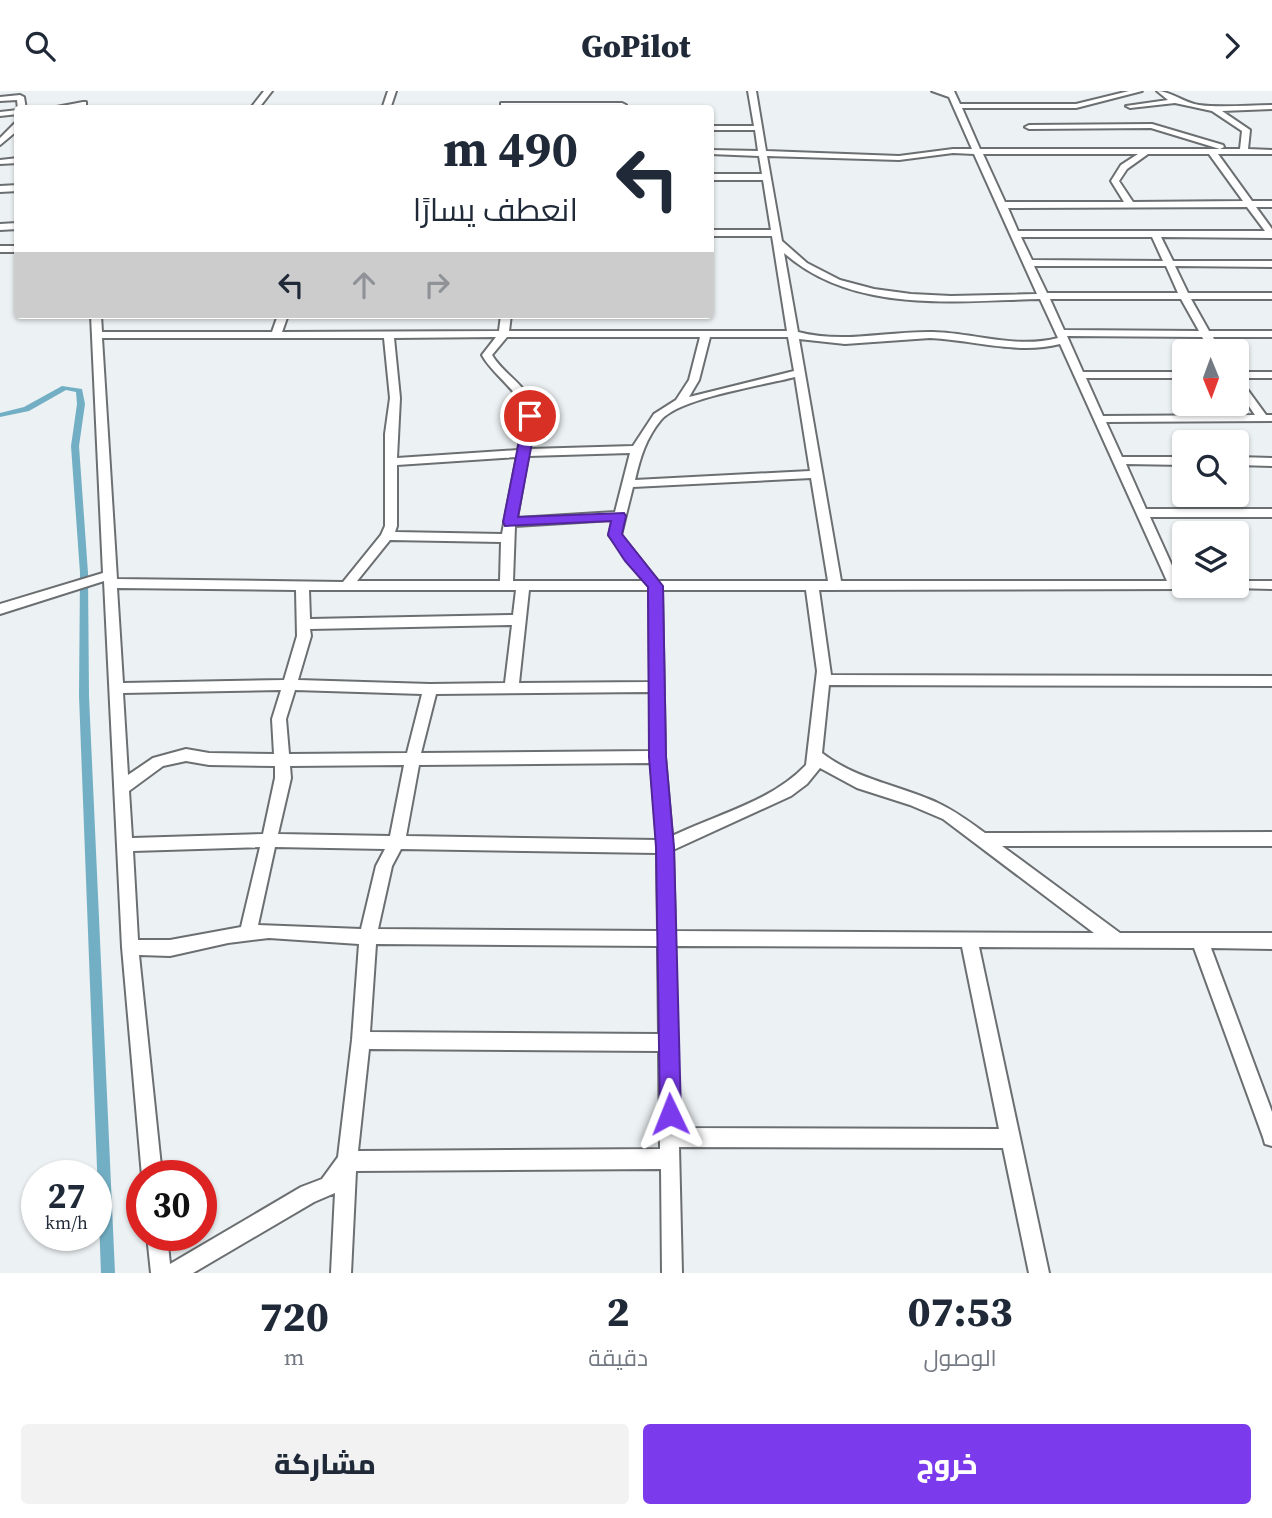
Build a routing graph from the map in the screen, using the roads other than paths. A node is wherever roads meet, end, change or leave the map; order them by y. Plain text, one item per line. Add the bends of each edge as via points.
1 (268, 91) edge
2 (752, 91) edge
3 (936, 91) edge
4 (1138, 91) edge
5 (1161, 91) edge
6 (1269, 95) dead end
7 (1035, 96) dead end
8 (1119, 96) junction
9 (953, 98) edge
10 (0, 99) edge
11 (1175, 101) junction
12 (504, 104) edge
13 (21, 105) edge
14 (257, 105) edge
15 (543, 105) edge
16 (1081, 105) junction
17 (1020, 106) junction
18 (1035, 106) junction
19 (1130, 106) junction
20 (1270, 107) edge
21 (1213, 108) junction
22 (1137, 113) dead end
23 (1077, 127) junction
24 (1098, 127) junction
25 (714, 128) edge
26 (758, 128) junction
27 (14, 129) edge
28 (1084, 135) dead end
29 (1027, 140) junction
30 (0, 143) edge
31 (1090, 143) dead end
32 (714, 152) edge
33 (761, 152) junction
34 (978, 152) junction
35 (1096, 152) junction
36 (1146, 152) junction
37 (1212, 152) junction
38 (1239, 152) junction
39 (1272, 152) edge
40 (714, 177) edge
41 (766, 177) junction
42 (1130, 204) junction
43 (1249, 204) junction
44 (1272, 204) edge
45 (1002, 205) junction
46 (714, 233) edge
47 (1155, 233) junction
48 (1015, 234) junction
49 (1272, 234) edge
50 (776, 237) junction
51 (1028, 263) junction
52 (1169, 264) junction
53 (1272, 264) edge
54 (1184, 295) junction
55 (1043, 296) junction
56 (1272, 296) edge
57 (96, 319) edge
58 (282, 319) edge
59 (506, 319) edge
60 (276, 334) junction
61 (389, 334) junction
62 (504, 334) junction
63 (706, 334) junction
64 (792, 334) junction
65 (1203, 334) junction
66 (1272, 334) edge
67 (97, 335) junction
68 (1062, 337) junction
69 (1207, 339) edge
70 (799, 373) junction
71 (1080, 375) junction
72 (1172, 375) edge
73 (1250, 375) edge
74 (1272, 375) edge
75 (1250, 397) edge
76 (680, 402) junction
77 (1268, 418) edge
78 (1101, 419) junction
79 (637, 449) junction
80 (523, 453) junction
81 (1118, 460) junction
82 (1172, 461) edge
83 (1249, 461) edge
84 (392, 462) junction
85 (1272, 462) edge
86 (816, 474) junction
87 (627, 484) junction
88 (1142, 513) junction
89 (1272, 513) edge
90 (620, 516) junction
91 (510, 522) junction
92 (387, 536) junction
93 (507, 538) junction
94 (1172, 570) edge
95 (110, 579) junction
96 (835, 585) junction
97 (1172, 585) edge
98 (1249, 585) edge
99 (1272, 585) edge
100 (302, 586) junction
101 (346, 586) junction
102 (506, 586) junction
103 (523, 586) junction
104 (656, 586) junction
105 (813, 586) junction
106 (0, 609) edge
107 (519, 619) junction
108 (304, 624) junction
109 (824, 680) junction
110 (1272, 681) edge
111 (291, 685) junction
112 (657, 687) junction
113 (117, 688) junction
114 (511, 688) junction
115 (430, 689) junction
116 (816, 755) junction
117 (658, 757) junction
118 (283, 758) junction
119 (412, 761) junction
120 (122, 788) junction
121 (1272, 839) edge
122 (268, 840) junction
123 (982, 840) junction
124 (397, 841) junction
125 (125, 845) junction
126 (665, 847) junction
127 (248, 934) junction
128 (368, 936) junction
129 (666, 938) junction
130 (969, 941) junction
131 (1118, 941) junction
132 (1200, 941) junction
133 (1272, 941) edge
134 (130, 947) junction
135 (361, 1040) junction
136 (668, 1043) junction
137 (671, 1137) junction
138 (1272, 1137) edge
139 (1012, 1139) junction
140 (671, 1159) junction
141 (150, 1160) edge
142 (347, 1161) junction
143 (159, 1251) edge
144 (161, 1273) edge
145 (174, 1273) edge
146 (341, 1273) edge
147 (672, 1273) edge
148 (1039, 1273) edge

1 - 14 street
2 - 26 street
3 - 9 street
4 - 8 street
5 - 11 street
6 - 20 street
7 - 18 street
8 - 16 street
8 - 19 street
9 - 17 street
9 - 34 street
10 - 13 street via 20,97
11 - 19 street
11 - 21 street
12 - 15 street
16 - 18 street
16 - 24 street
17 - 18 street
17 - 29 street
19 - 22 street
20 - 21 street
21 - 38 street via 1246,130
23 - 24 street
23 - 28 street
23 - 29 street
24 - 38 street via 1148,122
25 - 26 street
26 - 33 street
27 - 30 street
29 - 34 street
29 - 35 street
31 - 35 street
32 - 33 street
33 - 34 street via 899,158
33 - 41 street
34 - 45 street
35 - 36 street
36 - 37 street
36 - 42 street via 1124,167 1115,181
37 - 38 street
37 - 43 street
38 - 39 street
40 - 41 street
41 - 50 street
42 - 43 street
42 - 45 street
43 - 44 street
43 - 49 street
45 - 48 street
46 - 50 street
47 - 48 street
47 - 49 street
47 - 52 street
48 - 51 street
50 - 55 street via 784,249 819,275 864,290 942,300
50 - 64 street
51 - 52 street
51 - 55 street
52 - 53 street
52 - 54 street
54 - 55 street
54 - 56 street
54 - 65 street
55 - 68 street
57 - 67 street
58 - 60 street
59 - 62 street
60 - 61 street
60 - 67 street
61 - 62 street
61 - 84 street via 395,398
62 - 63 street
62 - 80 street via 486,355 528,402
63 - 64 street
63 - 76 street via 694,380
64 - 68 street via 828,342 930,335 1044,346
64 - 70 street
65 - 66 street
65 - 68 street
65 - 69 street
67 - 95 street
68 - 71 street
70 - 76 street
70 - 86 street
71 - 72 street
71 - 78 street
73 - 74 street
75 - 77 street
76 - 79 street via 658,416
77 - 78 street
78 - 81 street
79 - 80 street
79 - 87 street
80 - 84 street
80 - 91 street
81 - 82 street
81 - 88 street
83 - 85 street
84 - 92 street
86 - 87 street
86 - 96 street
87 - 90 street
88 - 89 street
88 - 94 street
90 - 91 street
90 - 104 street via 615,535
91 - 93 street
92 - 93 street
92 - 101 street
93 - 102 street
95 - 100 street
95 - 106 street via 70,586
95 - 113 street
96 - 97 street
96 - 105 street
98 - 99 street
100 - 101 street
100 - 108 street
101 - 102 street
102 - 103 street
103 - 104 street
103 - 107 street
104 - 105 street
104 - 112 street
105 - 109 street
107 - 108 street
107 - 114 street
108 - 111 street
109 - 110 street
109 - 116 street
111 - 113 street
111 - 115 street
111 - 118 street via 279,719
112 - 114 street
112 - 117 street
113 - 120 street
114 - 115 street
115 - 119 street
116 - 123 street via 850,778 925,802
116 - 126 street via 807,776 782,793
117 - 119 street
117 - 126 street
118 - 119 street
118 - 120 street via 173,757 158,762
118 - 122 street via 284,778
119 - 124 street
120 - 125 street
121 - 123 street
122 - 124 street
122 - 125 street
122 - 127 street
123 - 131 street
124 - 126 street
124 - 128 street via 384,866
125 - 134 street
126 - 129 street
127 - 128 street
127 - 134 street via 170,948
128 - 129 street
128 - 135 street
129 - 130 street
129 - 136 street
130 - 131 street
130 - 139 street
131 - 132 street
132 - 133 street
132 - 138 street
134 - 141 street
135 - 136 street
135 - 142 street
136 - 137 street
137 - 139 street
137 - 140 street
139 - 148 street
140 - 142 street
140 - 147 street
142 - 145 street via 329,1186
142 - 146 street
143 - 144 street

